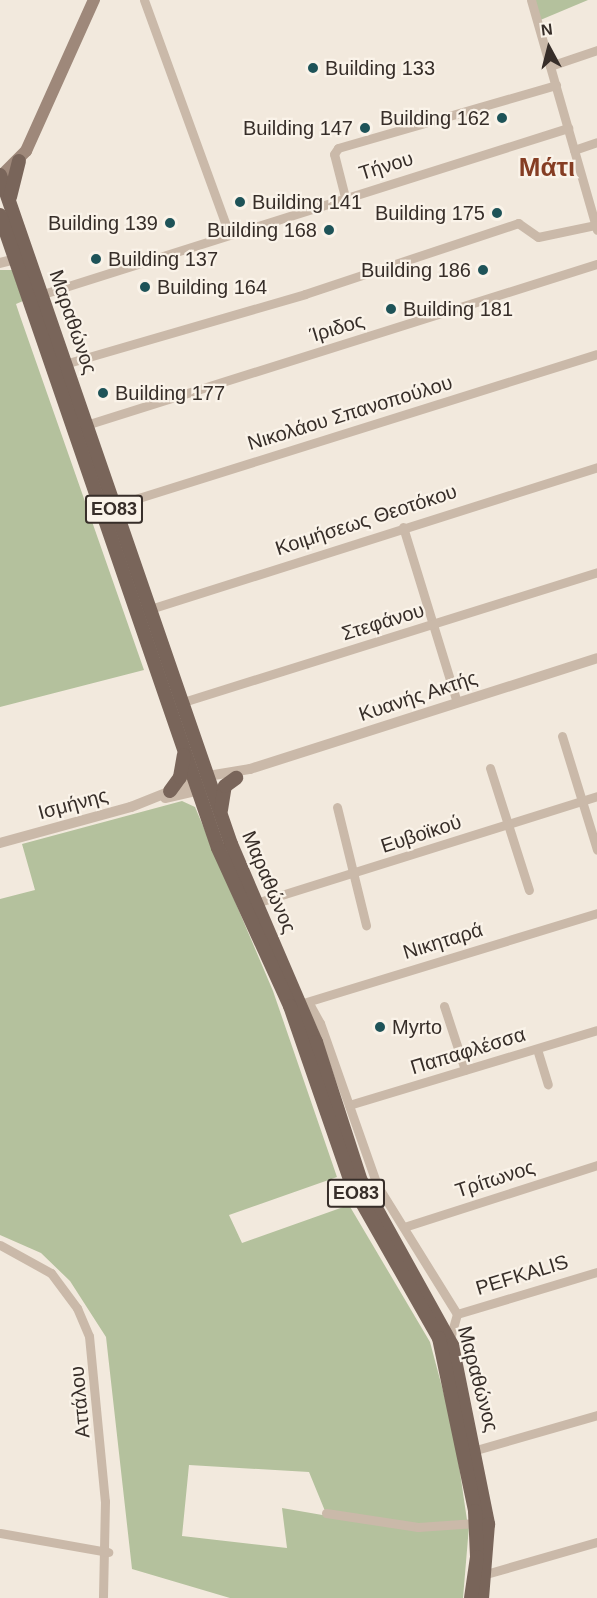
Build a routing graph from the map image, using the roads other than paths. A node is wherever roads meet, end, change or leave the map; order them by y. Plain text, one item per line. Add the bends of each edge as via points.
1 (94, 0) edge
2 (144, 0) edge
3 (531, 0) edge
4 (597, 50) edge
5 (550, 66) junction
6 (556, 85) junction
7 (568, 128) junction
8 (597, 142) edge
9 (574, 150) junction
10 (19, 161) junction
11 (0, 176) edge
12 (592, 194) edge
13 (345, 197) junction
14 (10, 199) junction
15 (0, 215) edge
16 (596, 227) edge
17 (229, 233) junction
18 (16, 252) edge
19 (0, 263) edge
20 (597, 264) edge
21 (43, 294) junction
22 (597, 354) edge
23 (68, 363) junction
24 (86, 425) junction
25 (597, 467) edge
26 (113, 506) junction
27 (403, 527) junction
28 (597, 572) edge
29 (147, 610) junction
30 (431, 626) junction
31 (597, 658) edge
32 (457, 702) junction
33 (180, 703) junction
34 (562, 736) dead end
35 (184, 753) junction
36 (490, 768) dead end
37 (250, 769) junction
38 (236, 778) junction
39 (203, 784) junction
40 (170, 791) junction
41 (597, 796) edge
42 (155, 798) junction
43 (582, 801) junction
44 (337, 807) dead end
45 (222, 818) junction
46 (507, 825) junction
47 (0, 843) edge
48 (597, 850) edge
49 (354, 874) junction
50 (529, 890) dead end
51 (256, 903) junction
52 (597, 913) edge
53 (366, 925) dead end
54 (300, 1004) junction
55 (444, 1006) dead end
56 (597, 1030) edge
57 (537, 1049) junction
58 (465, 1070) junction
59 (548, 1084) dead end
60 (349, 1105) junction
61 (597, 1165) edge
62 (404, 1227) junction
63 (0, 1245) edge
64 (597, 1272) edge
65 (457, 1314) junction
66 (450, 1338) junction
67 (597, 1415) edge
68 (476, 1450) junction
69 (326, 1513) dead end
70 (476, 1523) junction
71 (0, 1533) edge
72 (597, 1542) edge
73 (108, 1552) junction
74 (486, 1574) junction
75 (103, 1598) edge
76 (471, 1598) edge
77 (482, 1598) edge

1 - 10 main road
2 - 17 street
3 - 5 street
4 - 5 street
5 - 6 street
6 - 7 street
6 - 13 street via 338,148 334,154
7 - 9 street
7 - 13 street, Τήνου
8 - 9 street
9 - 12 street
10 - 11 main road
10 - 14 main road
11 - 14 main road, Μαραθώνος / ΕΟ83
12 - 16 street
13 - 17 street, Τήνου
14 - 18 main road, Μαραθώνος / ΕΟ83
15 - 18 main road, Μαραθώνος / ΕΟ83
16 - 23 street via 538,237 518,223 305,294
17 - 21 street, Τήνου
18 - 19 street
18 - 21 main road, Μαραθώνος / ΕΟ83
18 - 35 main road, Μαραθώνος / ΕΟ83
20 - 24 street, Ίριδος
21 - 23 main road, Μαραθώνος / ΕΟ83
22 - 26 street, Νικολάου Σπανοπούλου
23 - 24 main road, Μαραθώνος / ΕΟ83
24 - 26 main road, Μαραθώνος / ΕΟ83
25 - 27 street, Κοιμήσεως Θεοτόκου
26 - 29 main road, Μαραθώνος / ΕΟ83
27 - 29 street, Κοιμήσεως Θεοτόκου
27 - 30 street
28 - 30 street, Στεφάνου
29 - 33 main road, Μαραθώνος / ΕΟ83
30 - 32 street
30 - 33 street, Στεφάνου
31 - 32 street, Κυανής Ακτής
32 - 37 street, Κυανής Ακτής
33 - 39 main road, Μαραθώνος / ΕΟ83
34 - 43 street
35 - 39 main road, Μαραθώνος / ΕΟ83
35 - 40 main road via 180,777
36 - 46 street
37 - 38 street, Κυανής Ακτής
37 - 39 street, Κυανής Ακτής
38 - 39 street, Κυανής Ακτής
38 - 45 main road via 224,791
39 - 40 street
39 - 42 street
39 - 45 main road, Μαραθώνος / ΕΟ83
39 - 70 main road, Μαραθώνος / ΕΟ83 via 218,848 290,1006 352,1185 439,1338
40 - 42 street
41 - 43 street, Ευβοϊκού
42 - 47 street, Ισμήνης
43 - 46 street, Ευβοϊκού
43 - 48 street
44 - 49 street
45 - 51 main road, Μαραθώνος / ΕΟ83
46 - 49 street, Ευβοϊκού
46 - 50 street
49 - 51 street, Ευβοϊκού
49 - 53 street
51 - 54 main road, Μαραθώνος / ΕΟ83
52 - 54 street, Νικηταρά
54 - 60 street via 311,1007 320,1023
54 - 66 main road, Μαραθώνος / ΕΟ83 via 361,1181
55 - 58 street
56 - 57 street, Παπαφλέσσα
57 - 58 street, Παπαφλέσσα
57 - 59 street
58 - 60 street, Παπαφλέσσα
60 - 62 street via 377,1185
61 - 62 street, Τρίτωνος
62 - 65 street
63 - 73 street, Αττάλου via 51,1273 86,1325 98,1387
64 - 65 street, PEFKALIS
65 - 66 street
66 - 68 main road, Μαραθώνος / ΕΟ83
67 - 68 street
68 - 74 main road, Μαραθώνος / ΕΟ83 via 488,1524
69 - 70 street via 408,1527
70 - 76 main road, Μαραθώνος / ΕΟ83
71 - 73 street
72 - 74 street
73 - 75 street, Αττάλου
74 - 77 main road, Μαραθώνος / ΕΟ83

